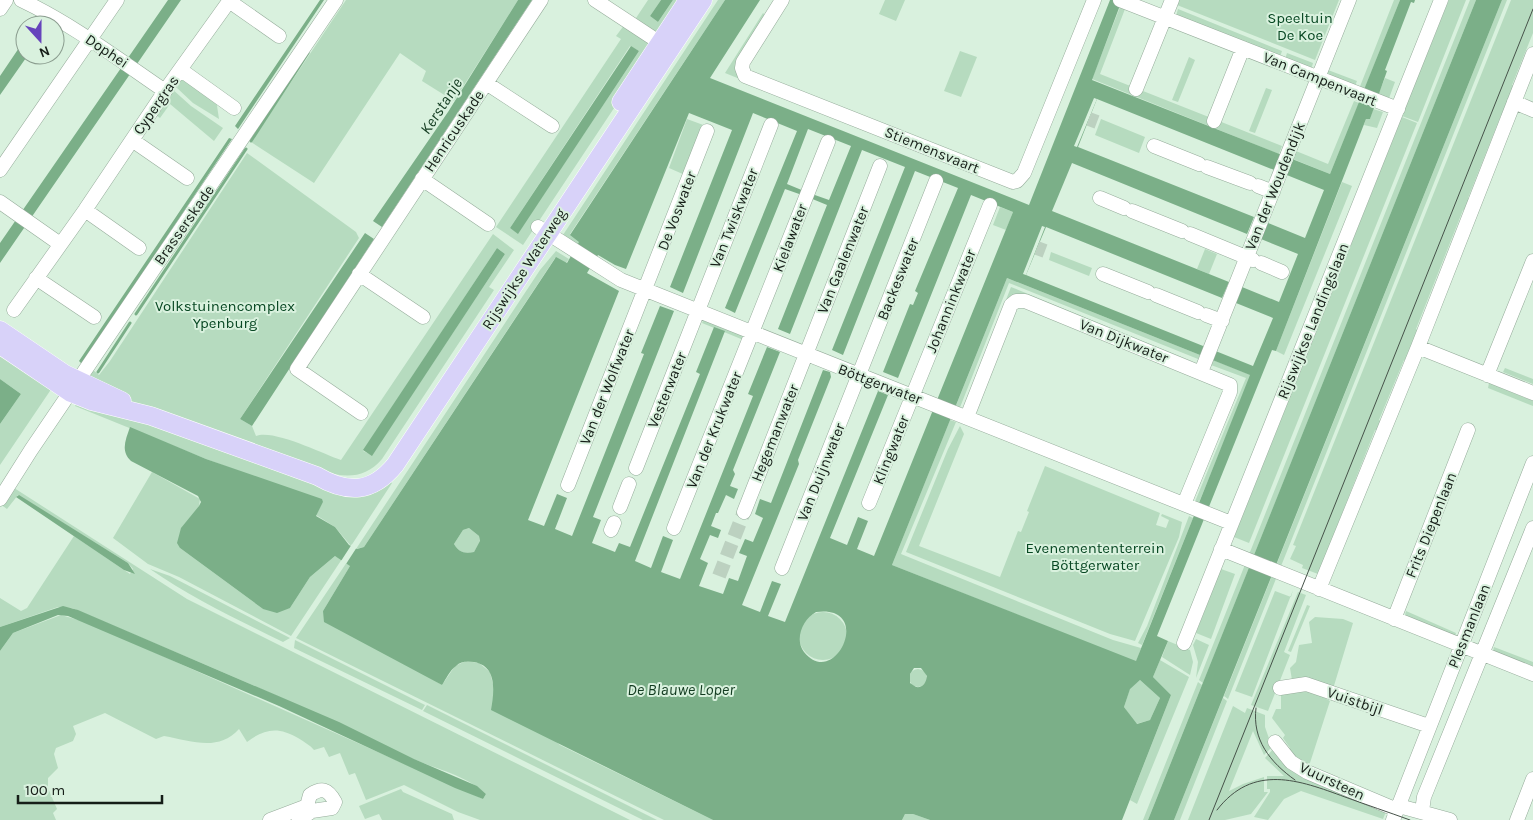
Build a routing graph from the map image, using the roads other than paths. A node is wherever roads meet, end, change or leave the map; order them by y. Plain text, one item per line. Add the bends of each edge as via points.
1 (6, 0) edge
2 (21, 0) edge
3 (117, 0) edge
4 (230, 0) edge
5 (336, 0) edge
6 (541, 0) edge
7 (595, 0) edge
8 (688, 0) edge
9 (703, 0) edge
10 (782, 0) edge
11 (1094, 0) edge
12 (1172, 0) edge
13 (1348, 0) edge
14 (1441, 0) edge
15 (1125, 2) edge
16 (0, 9) edge
17 (1165, 18) junction
18 (279, 36) dead end
19 (89, 39) junction
20 (665, 46) junction
21 (1243, 48) junction
22 (1533, 54) edge
23 (181, 70) junction
24 (1318, 77) junction
25 (486, 83) junction
26 (1136, 90) dead end
27 (165, 91) junction
28 (1514, 102) junction
29 (1392, 107) junction
30 (234, 108) dead end
31 (1533, 110) edge
32 (1214, 121) dead end
33 (771, 125) dead end
34 (552, 126) dead end
35 (707, 131) dead end
36 (132, 140) junction
37 (828, 142) dead end
38 (1154, 146) dead end
39 (880, 166) dead end
40 (0, 170) edge
41 (188, 178) dead end
42 (422, 179) junction
43 (936, 182) dead end
44 (1273, 192) junction
45 (1100, 198) dead end
46 (0, 202) edge
47 (990, 205) dead end
48 (85, 210) junction
49 (488, 224) dead end
50 (543, 230) junction
51 (60, 244) junction
52 (139, 248) dead end
53 (1254, 260) junction
54 (1533, 262) edge
55 (1282, 272) dead end
56 (359, 274) junction
57 (1103, 274) dead end
58 (36, 278) junction
59 (646, 290) junction
60 (14, 310) dead end
61 (698, 311) junction
62 (94, 317) dead end
63 (422, 318) dead end
64 (1222, 321) junction
65 (0, 330) edge
66 (753, 333) junction
67 (0, 345) edge
68 (1418, 347) junction
69 (806, 355) junction
70 (1201, 372) junction
71 (1488, 375) junction
72 (860, 376) junction
73 (75, 387) junction
74 (1533, 393) edge
75 (912, 396) junction
76 (361, 413) dead end
77 (962, 415) junction
78 (1468, 430) dead end
79 (31, 450) junction
80 (1533, 463) edge
81 (636, 468) dead end
82 (0, 483) edge
83 (629, 484) dead end
84 (568, 485) dead end
85 (0, 499) edge
86 (869, 503) dead end
87 (1189, 506) junction
88 (620, 507) dead end
89 (744, 512) tunnel mouth
90 (1231, 523) junction
91 (674, 528) dead end
92 (1533, 528) edge
93 (1221, 549) junction
94 (782, 568) dead end
95 (1319, 589) junction
96 (1394, 619) junction
97 (1184, 643) dead end
98 (1462, 646) junction
99 (1482, 654) junction
100 (1533, 674) edge
101 (1280, 688) dead end
102 (1429, 726) junction
103 (1275, 742) dead end
104 (1533, 779) edge
105 (1404, 789) junction
106 (1424, 797) junction
107 (310, 809) junction
108 (1422, 811) junction
109 (1396, 812) edge
110 (335, 814) edge
111 (270, 820) edge
112 (299, 820) edge
113 (1450, 820) edge
114 (1517, 820) edge

1 - 16 street
2 - 19 street, Dophei
3 - 19 street
4 - 18 street, Cypergras
4 - 23 street, Cypergras
5 - 73 street, Brasserskade
6 - 25 street, Henricuskade
7 - 20 street
8 - 20 main road, Rijswijkse Waterweg
9 - 20 main road, Rijswijkse Waterweg
10 - 11 street, Stiemensvaart via 743,62 745,76 1013,182 1024,173
12 - 17 street
13 - 24 street, Van der Woudendijk
14 - 29 street, Rijswijkse Landingslaan
15 - 17 street, Van Campenvaart
17 - 21 street, Van Campenvaart
17 - 26 street
19 - 27 street, Dophei
19 - 40 street
20 - 50 main road, Rijswijkse Waterweg
21 - 24 street, Van Campenvaart
21 - 32 street
22 - 28 street
23 - 27 street, Cypergras
23 - 30 street, Cypergras
24 - 29 street, Van Campenvaart
24 - 44 street, Van der Woudendijk
25 - 34 street, Henricuskade
25 - 42 street, Henricuskade
27 - 36 street, Cypergras
28 - 31 street
28 - 68 street
29 - 90 street, Rijswijkse Landingslaan
33 - 61 street, Van Twiskwater
35 - 59 street, De Voswater
36 - 41 street, Cypergras
36 - 48 street, Cypergras
37 - 66 street, Kielawater
38 - 44 street
39 - 69 street, Van Gaalenwater
42 - 49 street, Henricuskade
42 - 56 street, Henricuskade
43 - 72 street, Backeswater
44 - 53 street, Van der Woudendijk
45 - 53 street
46 - 51 street
47 - 75 street, Johanninkwater
48 - 51 street, Cypergras
48 - 52 street
50 - 59 street, Böttgerwater via 617,279
50 - 73 main road, Rijswijkse Waterweg via 383,461 360,478 346,480 318,476
51 - 58 street, Cypergras
53 - 55 street
53 - 64 street, Van der Woudendijk
54 - 71 street
56 - 63 street
56 - 76 street, Henricuskade via 296,369
57 - 64 street
58 - 60 street, Cypergras
58 - 62 street
59 - 61 street, Böttgerwater
59 - 84 street, Van der Wolfwater
61 - 66 street, Böttgerwater
61 - 81 street, Vesterwater
64 - 70 street, Van der Woudendijk
65 - 73 main road
66 - 69 street, Böttgerwater
66 - 91 street, Van der Krukwater
67 - 73 main road
68 - 71 street
68 - 95 street
69 - 72 street, Böttgerwater
69 - 89 street, Hegemanwater
70 - 77 street, Van Dijkwater via 1018,300 1011,305
70 - 87 street, Van Dijkwater via 1225,382 1231,389
71 - 74 street
72 - 75 street, Böttgerwater
72 - 94 street, Van Duijnwater
73 - 79 street, Brasserskade
75 - 77 street, Böttgerwater
75 - 86 street, Klingwater
77 - 87 street, Böttgerwater
78 - 96 street, Frits Diepenlaan
79 - 82 street, Brasserskade via 16,460
79 - 85 street, Brasserskade
80 - 98 street, Plesmanlaan
83 - 88 street
87 - 90 street, Böttgerwater
90 - 93 street, Rijswijkse Landingslaan
92 - 99 street, Plesmanlaan
93 - 95 street
93 - 97 street, Rijswijkse Landingslaan
95 - 96 street
96 - 98 street
98 - 99 street
98 - 102 street, Plesmanlaan
99 - 100 street
99 - 106 street, Plesmanlaan
101 - 102 street, Vuistbijl via 1306,684
102 - 105 street, Plesmanlaan
103 - 109 street, Vuursteen via 1291,762 1307,772
104 - 114 street
105 - 106 street
105 - 109 street, Plesmanlaan
106 - 108 street, Plesmanlaan
107 - 110 street
107 - 110 street via 310,795 325,790 335,802
107 - 111 street
107 - 112 street
108 - 109 street, Vuursteen
108 - 113 street, Vuursteen

